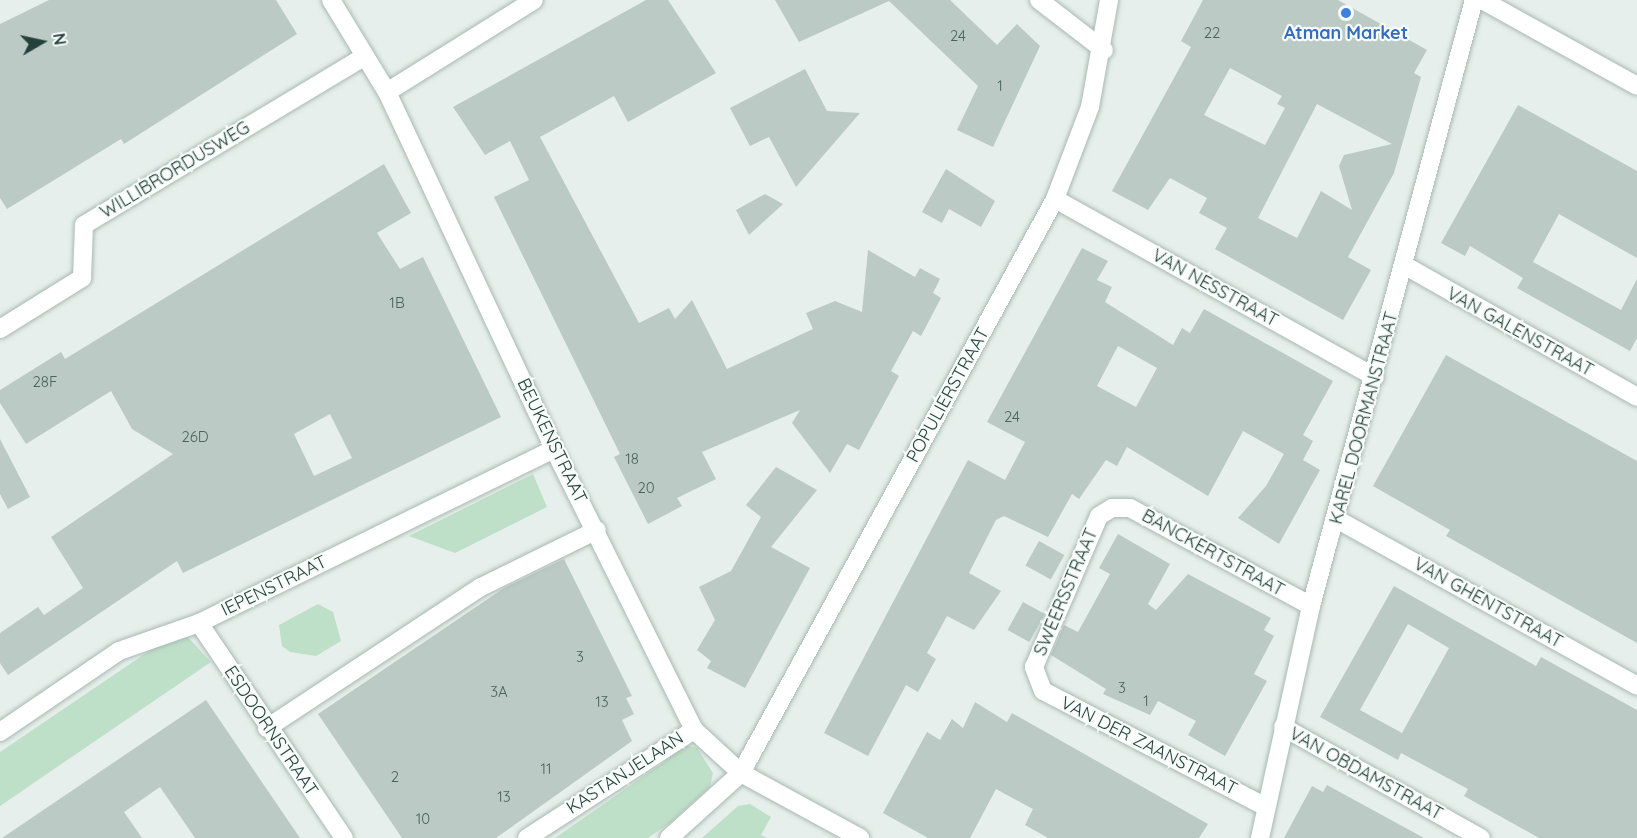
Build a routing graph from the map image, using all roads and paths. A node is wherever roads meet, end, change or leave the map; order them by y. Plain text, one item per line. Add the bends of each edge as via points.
1 (331, 0) edge
2 (534, 0) edge
3 (1039, 0) edge
4 (1109, 0) edge
5 (1474, 0) edge
6 (1482, 0) edge
7 (1104, 50) junction
8 (364, 57) junction
9 (1637, 86) edge
10 (387, 92) junction
11 (1055, 200) junction
12 (1404, 265) junction
13 (0, 329) edge
14 (1375, 377) junction
15 (1637, 397) edge
16 (554, 449) junction
17 (1112, 508) joint
18 (1338, 520) junction
19 (597, 530) junction
20 (1311, 606) junction
21 (199, 623) junction
22 (1035, 682) joint
23 (1637, 686) edge
24 (1283, 727) junction
25 (267, 728) junction
26 (694, 730) junction
27 (0, 732) edge
28 (741, 772) junction
29 (1266, 807) junction
30 (344, 838) edge
31 (527, 838) edge
32 (669, 838) edge
33 (860, 838) edge
34 (1260, 838) edge
35 (1481, 838) edge

1 - 8 street, BEUKENSTRAAT
2 - 10 street
3 - 7 street
4 - 7 street, POPULIERSTRAAT
5 - 12 street, KAREL DOORMANSTRAAT
6 - 9 street
7 - 11 street, POPULIERSTRAAT
8 - 10 street, BEUKENSTRAAT
8 - 13 street, WILLIBRORDUSWEG via 84,225 82,278
10 - 16 street, BEUKENSTRAAT
11 - 14 street, VAN NESSTRAAT
11 - 28 street, POPULIERSTRAAT
12 - 14 street, KAREL DOORMANSTRAAT
12 - 15 street, VAN GALENSTRAAT
14 - 18 street, KAREL DOORMANSTRAAT
16 - 19 street, BEUKENSTRAAT
16 - 21 street, IEPENSTRAAT
17 - 20 street, BANCKERTSTRAAT via 1130,508
17 - 22 street, SWEERSSTRAAT via 1095,526 1034,667
18 - 20 street, KAREL DOORMANSTRAAT
18 - 23 street, VAN GHENTSTRAAT
19 - 25 street via 481,587
19 - 26 street, BEUKENSTRAAT
20 - 24 street, KAREL DOORMANSTRAAT
21 - 25 street, ESDOORNSTRAAT
21 - 27 street, IEPENSTRAAT via 119,651
22 - 29 street, VAN DER ZAANSTRAAT via 1053,696
24 - 29 street, KAREL DOORMANSTRAAT
24 - 35 street, VAN OBDAMSTRAAT
25 - 30 street, ESDOORNSTRAAT
26 - 28 street, BEUKENSTRAAT
26 - 31 street, KASTANJELAAN
28 - 32 street
28 - 33 street, BEUKENSTRAAT
29 - 34 street, KAREL DOORMANSTRAAT

